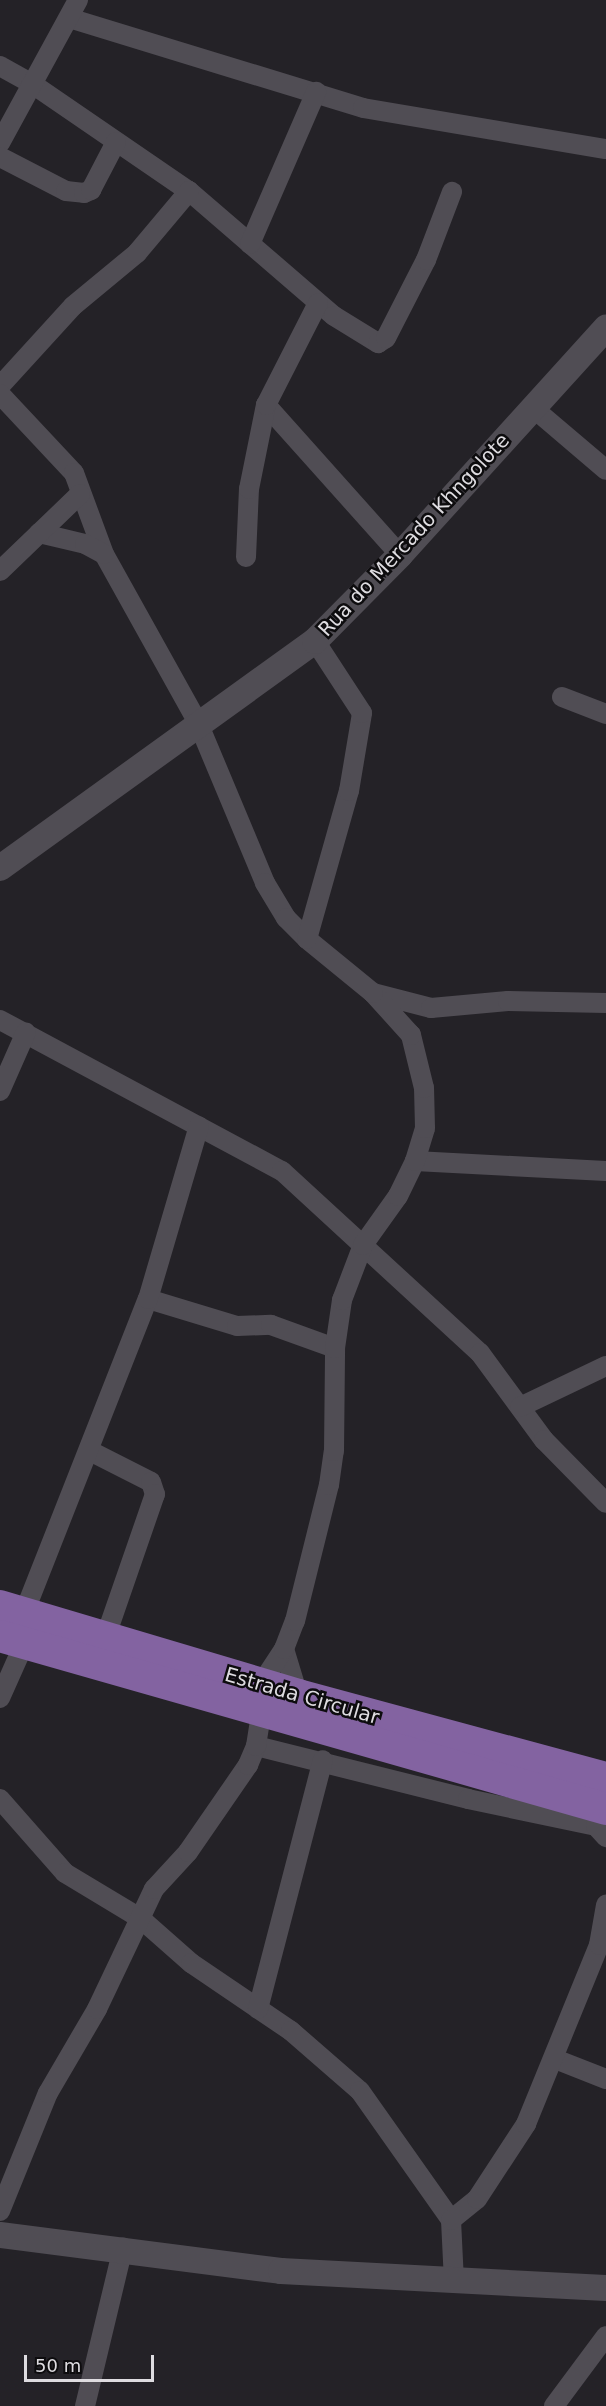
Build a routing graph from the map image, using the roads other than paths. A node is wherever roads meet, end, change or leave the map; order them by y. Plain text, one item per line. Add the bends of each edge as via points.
1 (78, 0) edge
2 (69, 18) junction
3 (0, 66) edge
4 (31, 83) junction
5 (316, 92) junction
6 (116, 141) junction
7 (0, 143) edge
8 (606, 149) edge
9 (0, 157) edge
10 (189, 191) junction
11 (452, 192) dead end
12 (250, 244) junction
13 (318, 303) junction
14 (606, 328) edge
15 (0, 386) edge
16 (0, 394) edge
17 (266, 405) junction
18 (532, 407) junction
19 (606, 470) edge
20 (81, 494) junction
21 (39, 533) junction
22 (104, 554) junction
23 (400, 555) junction
24 (246, 557) dead end
25 (0, 571) edge
26 (315, 641) junction
27 (562, 697) dead end
28 (606, 714) edge
29 (199, 725) junction
30 (0, 867) edge
31 (307, 939) junction
32 (373, 993) junction
33 (606, 1003) edge
34 (431, 1008) junction
35 (0, 1020) edge
36 (26, 1032) junction
37 (411, 1035) junction
38 (0, 1091) edge
39 (199, 1126) junction
40 (415, 1161) junction
41 (606, 1171) edge
42 (363, 1245) junction
43 (148, 1299) junction
44 (335, 1348) junction
45 (606, 1365) edge
46 (520, 1407) junction
47 (90, 1451) junction
48 (606, 1503) edge
49 (12, 1610) edge
50 (105, 1638) junction
51 (12, 1640) edge
52 (284, 1649) junction
53 (298, 1695) junction
54 (0, 1698) edge
55 (261, 1699) junction
56 (256, 1746) junction
57 (323, 1760) junction
58 (606, 1778) edge
59 (0, 1800) edge
60 (606, 1809) edge
61 (606, 1837) edge
62 (606, 1905) edge
63 (140, 1918) junction
64 (258, 2009) junction
65 (555, 2059) junction
66 (606, 2079) edge
67 (0, 2211) edge
68 (451, 2220) junction
69 (0, 2235) edge
70 (123, 2248) junction
71 (454, 2281) junction
72 (606, 2288) edge
73 (606, 2336) edge
74 (85, 2406) edge
75 (554, 2406) edge

1 - 2 street
2 - 4 street
2 - 5 street
3 - 4 street
4 - 6 street
4 - 7 street
5 - 8 street via 395,115 552,137
5 - 12 street
6 - 9 street via 91,190 84,193 66,191
6 - 10 street
10 - 12 street
10 - 15 street via 137,253 73,306
11 - 13 street via 426,260 386,338 378,343 366,338
12 - 13 street
13 - 17 street
14 - 18 street, Rua do Mercado Khngolote
16 - 20 street via 74,473
17 - 23 street
17 - 24 street via 249,489
18 - 19 street
18 - 23 street, Rua do Mercado Khngolote
20 - 21 street
20 - 22 street
21 - 22 street via 85,544
21 - 25 street
22 - 29 street
23 - 26 street, Rua do Mercado Khngolote
26 - 29 street, Rua do Mercado Khngolote
26 - 31 street via 362,713 349,791
27 - 28 street
29 - 30 street, Rua do Mercado Khngolote
29 - 31 street via 265,883 285,918
31 - 32 street
32 - 34 street
32 - 37 street
33 - 34 street via 508,1001
34 - 37 street
35 - 36 street
36 - 38 street
36 - 39 street
37 - 40 street via 424,1088 425,1128
39 - 42 street via 282,1171
39 - 43 street
40 - 41 street
40 - 42 street via 398,1196
42 - 44 street via 342,1300
42 - 46 street via 480,1353
43 - 44 street via 237,1326 271,1325
43 - 47 street
44 - 52 street via 334,1450 329,1485 302,1597
45 - 46 street
46 - 48 street via 576,1475
47 - 49 street
47 - 50 street via 152,1482 155,1494
49 - 50 main road, Estrada Circular
50 - 55 main road, Estrada Circular
51 - 54 street
51 - 55 main road, Estrada Circular
52 - 53 street
52 - 55 street
53 - 55 main road, Estrada Circular
53 - 58 main road, Estrada Circular
55 - 56 street
55 - 60 main road, Estrada Circular
56 - 57 street
56 - 63 street via 248,1765 188,1852 154,1889
57 - 61 street via 468,1799 596,1826
57 - 64 street
59 - 63 street via 65,1873
62 - 65 street via 599,1945
63 - 64 street via 191,1963
63 - 67 street via 97,2009 48,2093
64 - 68 street via 291,2031 360,2091
65 - 66 street
65 - 68 street via 502,2166 477,2199
68 - 71 street
69 - 70 street
70 - 71 street via 281,2271
70 - 74 street
71 - 72 street
73 - 75 street

